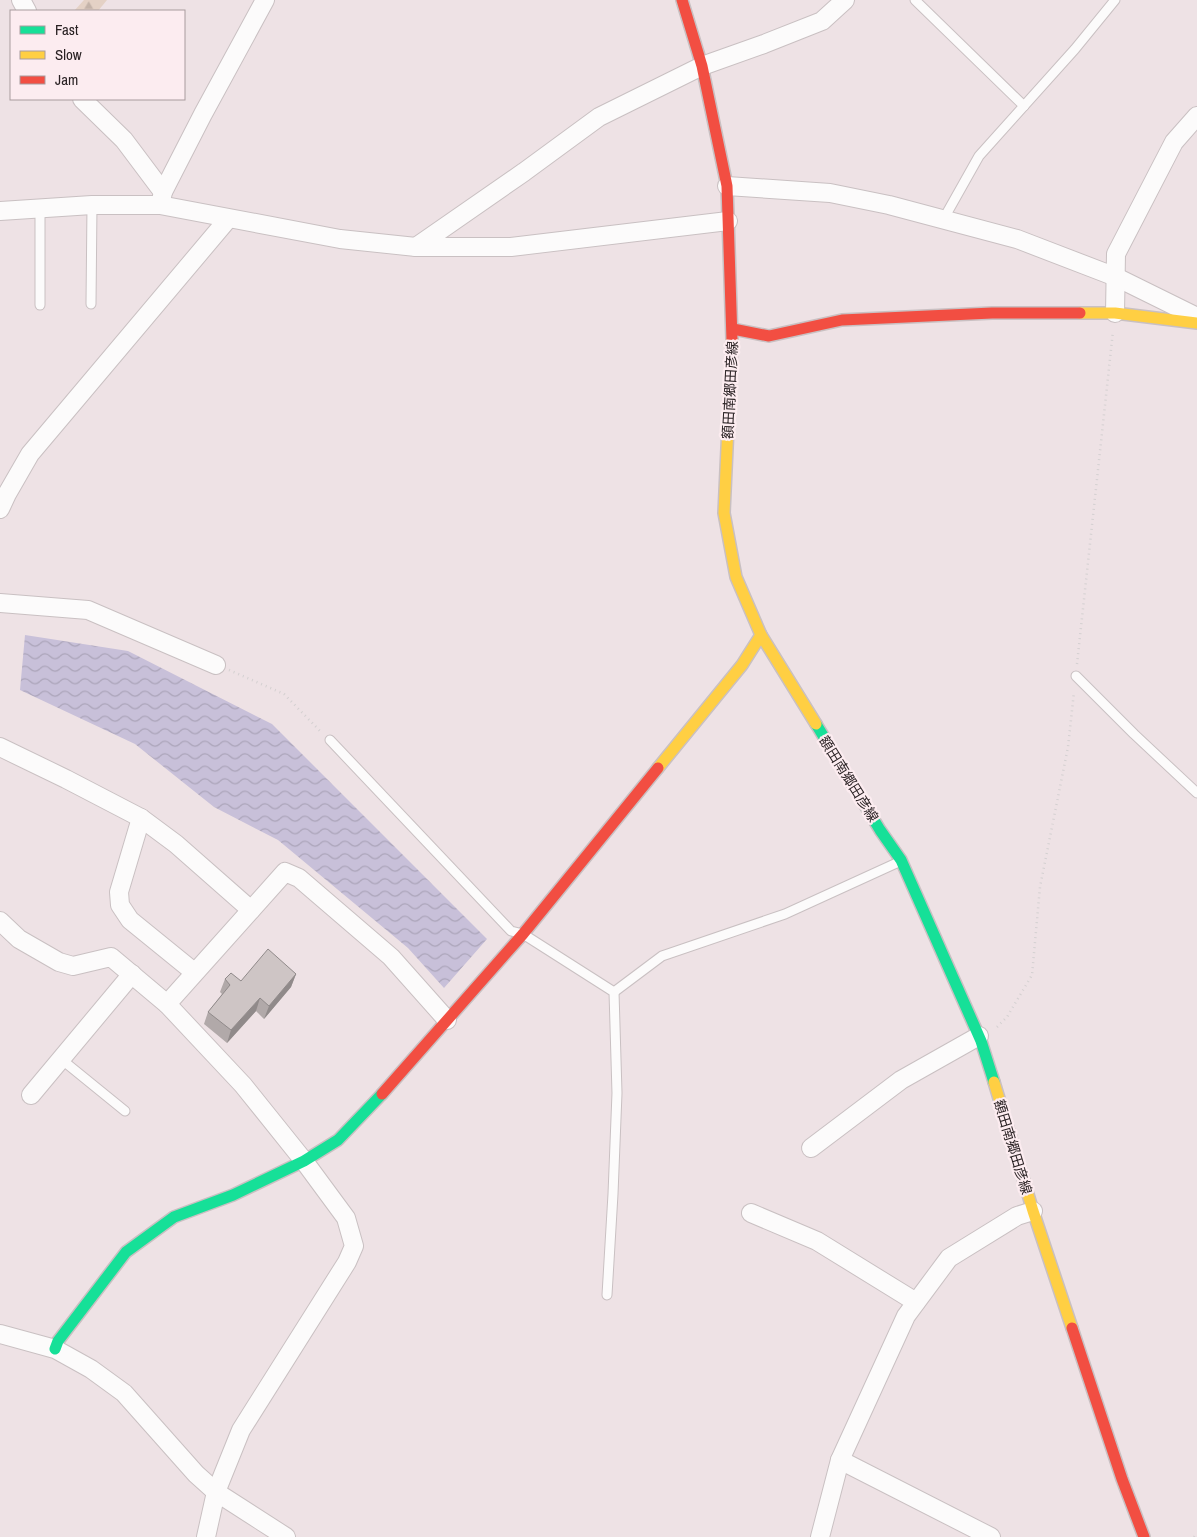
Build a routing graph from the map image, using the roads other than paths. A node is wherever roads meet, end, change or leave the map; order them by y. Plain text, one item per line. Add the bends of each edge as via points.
1 (265, 0) edge
2 (682, 0) edge
3 (845, 0) edge
4 (915, 0) edge
5 (1115, 0) edge
6 (702, 66) junction
7 (83, 100) edge
8 (1024, 106) junction
9 (1197, 116) edge
10 (727, 186) junction
11 (162, 199) junction
12 (92, 205) junction
13 (40, 209) junction
14 (0, 211) edge
15 (228, 219) junction
16 (943, 220) junction
17 (728, 221) junction
18 (416, 247) junction
19 (1116, 277) junction
20 (40, 304) dead end
21 (91, 304) dead end
22 (1115, 313) junction
23 (1197, 317) edge
24 (1197, 323) edge
25 (733, 329) junction
26 (0, 509) edge
27 (0, 603) edge
28 (761, 635) junction
29 (216, 665) road end
30 (1076, 676) dead end
31 (330, 740) road end
32 (0, 747) edge
33 (1197, 793) edge
34 (141, 818) junction
35 (902, 860) junction
36 (251, 910) junction
37 (0, 921) edge
38 (523, 934) junction
39 (194, 972) junction
40 (132, 974) junction
41 (614, 992) junction
42 (167, 1004) junction
43 (447, 1020) junction
44 (979, 1036) junction
45 (61, 1059) junction
46 (31, 1095) dead end
47 (125, 1111) dead end
48 (811, 1148) dead end
49 (304, 1161) junction
50 (1033, 1211) junction
51 (751, 1213) dead end
52 (607, 1295) dead end
53 (916, 1302) junction
54 (0, 1334) edge
55 (55, 1349) junction
56 (840, 1460) junction
57 (216, 1492) junction
58 (206, 1537) edge
59 (286, 1537) edge
60 (820, 1537) edge
61 (990, 1537) edge
62 (1144, 1537) edge

1 - 11 street
2 - 6 main road, 額田南郷田彦線
3 - 6 street via 822,20
4 - 8 lane
5 - 8 lane
6 - 10 main road, 額田南郷田彦線
6 - 18 street via 599,117
7 - 11 street via 124,140
8 - 16 lane via 979,156
9 - 19 street via 1174,142 1143,200 1116,254
10 - 16 street via 830,193
10 - 17 main road, 額田南郷田彦線
11 - 12 street
11 - 15 street
12 - 13 street
12 - 21 lane
13 - 14 street
13 - 20 lane
15 - 18 street via 340,239
15 - 26 street via 30,454
16 - 19 street via 1017,238
17 - 18 street via 511,247
17 - 25 main road, 額田南郷田彦線
19 - 22 street
19 - 23 street
22 - 24 main road
22 - 25 main road via 992,312 842,320 769,336
25 - 28 main road, 額田南郷田彦線 via 724,512 736,577
27 - 29 street via 88,610
28 - 35 main road, 額田南郷田彦線 via 880,830
28 - 38 main road via 742,665
30 - 33 lane
31 - 38 lane via 511,930
32 - 34 street
34 - 36 street via 176,844
34 - 39 street via 119,892 120,905 130,920
35 - 41 lane via 785,914 662,956
35 - 44 main road, 額田南郷田彦線
36 - 39 street
36 - 43 street via 285,872 299,878 391,957
37 - 40 street via 18,939 59,962 73,966 111,957
38 - 41 lane
38 - 43 main road
39 - 42 street
40 - 42 street
40 - 45 street
41 - 52 lane via 617,1093
42 - 49 street via 243,1085
43 - 49 main road via 338,1140
44 - 48 street via 901,1080
44 - 50 main road, 額田南郷田彦線
45 - 46 street
45 - 47 lane
49 - 55 main road via 233,1195 174,1217 126,1252
49 - 57 street via 346,1218 354,1246 241,1430
50 - 53 street via 1017,1216 949,1258
50 - 62 main road, 額田南郷田彦線
51 - 53 street via 817,1241
53 - 56 street via 906,1316
54 - 55 street
55 - 57 street via 124,1393
56 - 60 street
56 - 61 street
57 - 58 street
57 - 59 street

